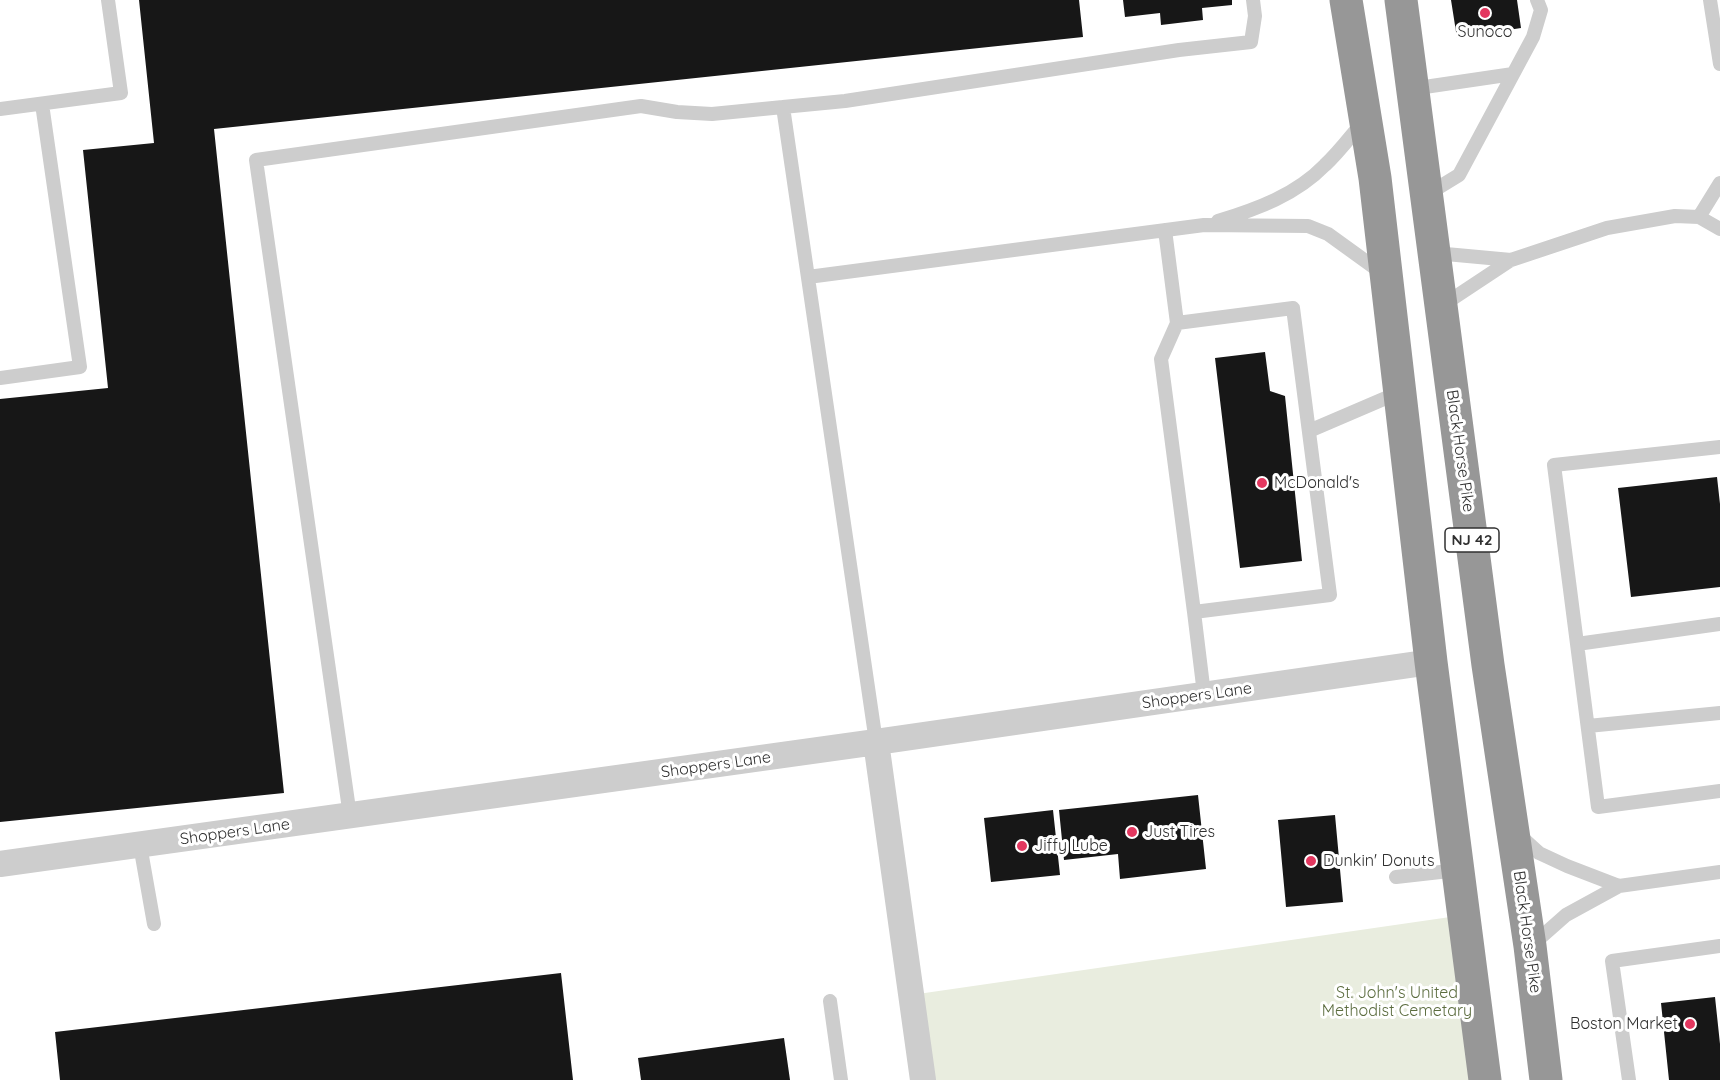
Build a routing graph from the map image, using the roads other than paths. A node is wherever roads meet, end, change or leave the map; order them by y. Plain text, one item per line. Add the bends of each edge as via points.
1 (108, 0) edge
2 (1253, 0) edge
3 (1346, 0) edge
4 (1401, 0) edge
5 (1537, 0) edge
6 (1710, 0) edge
7 (1720, 64) edge
8 (1513, 74) junction
9 (1411, 89) junction
10 (42, 104) junction
11 (783, 107) junction
12 (0, 109) edge
13 (1366, 119) junction
14 (1720, 183) edge
15 (1426, 196) junction
16 (1699, 217) junction
17 (1204, 225) junction
18 (1720, 229) edge
19 (1165, 230) junction
20 (1433, 253) junction
21 (1511, 260) junction
22 (1386, 276) junction
23 (808, 277) junction
24 (1440, 306) junction
25 (1177, 323) junction
26 (0, 378) edge
27 (1400, 392) junction
28 (1309, 431) junction
29 (1720, 447) edge
30 (1194, 612) junction
31 (1720, 624) edge
32 (1577, 644) junction
33 (1431, 662) junction
34 (1204, 694) junction
35 (1720, 713) edge
36 (1588, 726) junction
37 (876, 742) junction
38 (1720, 791) edge
39 (350, 816) junction
40 (1513, 830) junction
41 (140, 845) junction
42 (0, 864) edge
43 (1458, 870) junction
44 (1720, 872) edge
45 (1396, 877) dead end
46 (1619, 886) junction
47 (154, 924) dead end
48 (1530, 946) junction
49 (1720, 946) edge
50 (830, 1001) dead end
51 (841, 1080) edge
52 (923, 1080) edge
53 (1485, 1080) edge
54 (1546, 1080) edge
55 (1629, 1080) edge

1 - 10 lane via 121,93
2 - 11 lane via 1251,42
3 - 13 highway
4 - 9 highway, Black Horse Pike / NJ 42
5 - 8 lane via 1541,10 1533,37
6 - 7 lane
8 - 9 lane
8 - 15 lane via 1459,175
9 - 15 highway, Black Horse Pike / NJ 42
10 - 12 lane
10 - 26 lane via 80,367
11 - 23 lane
11 - 39 lane via 712,114 641,106 256,160
13 - 17 lane via 1324,166 1292,191 1257,208
13 - 22 highway
14 - 16 lane
15 - 20 highway, Black Horse Pike / NJ 42
16 - 18 lane
16 - 21 lane via 1675,216 1607,228
17 - 19 lane
17 - 22 lane via 1308,226 1328,234
19 - 23 lane
19 - 25 lane
20 - 21 lane
20 - 24 highway, Black Horse Pike / NJ 42
21 - 24 lane
22 - 27 highway
23 - 37 lane
24 - 40 highway, Black Horse Pike / NJ 42
25 - 28 lane via 1293,308
25 - 30 lane via 1161,359
27 - 28 lane
27 - 33 highway
28 - 30 lane via 1330,595
29 - 32 lane via 1554,465
30 - 34 lane
31 - 32 lane
32 - 36 lane
33 - 34 street, Shoppers Lane
33 - 43 highway
34 - 37 street, Shoppers Lane
35 - 36 lane
36 - 38 lane via 1598,807
37 - 39 street, Shoppers Lane
37 - 52 street
39 - 41 street, Shoppers Lane
40 - 46 lane via 1539,854
40 - 48 highway, Black Horse Pike / NJ 42
41 - 42 street, Shoppers Lane
41 - 47 lane
43 - 45 lane
43 - 53 highway
44 - 46 lane
46 - 48 lane via 1566,915
48 - 54 highway, Black Horse Pike / NJ 42
49 - 55 lane via 1612,961
50 - 51 lane

